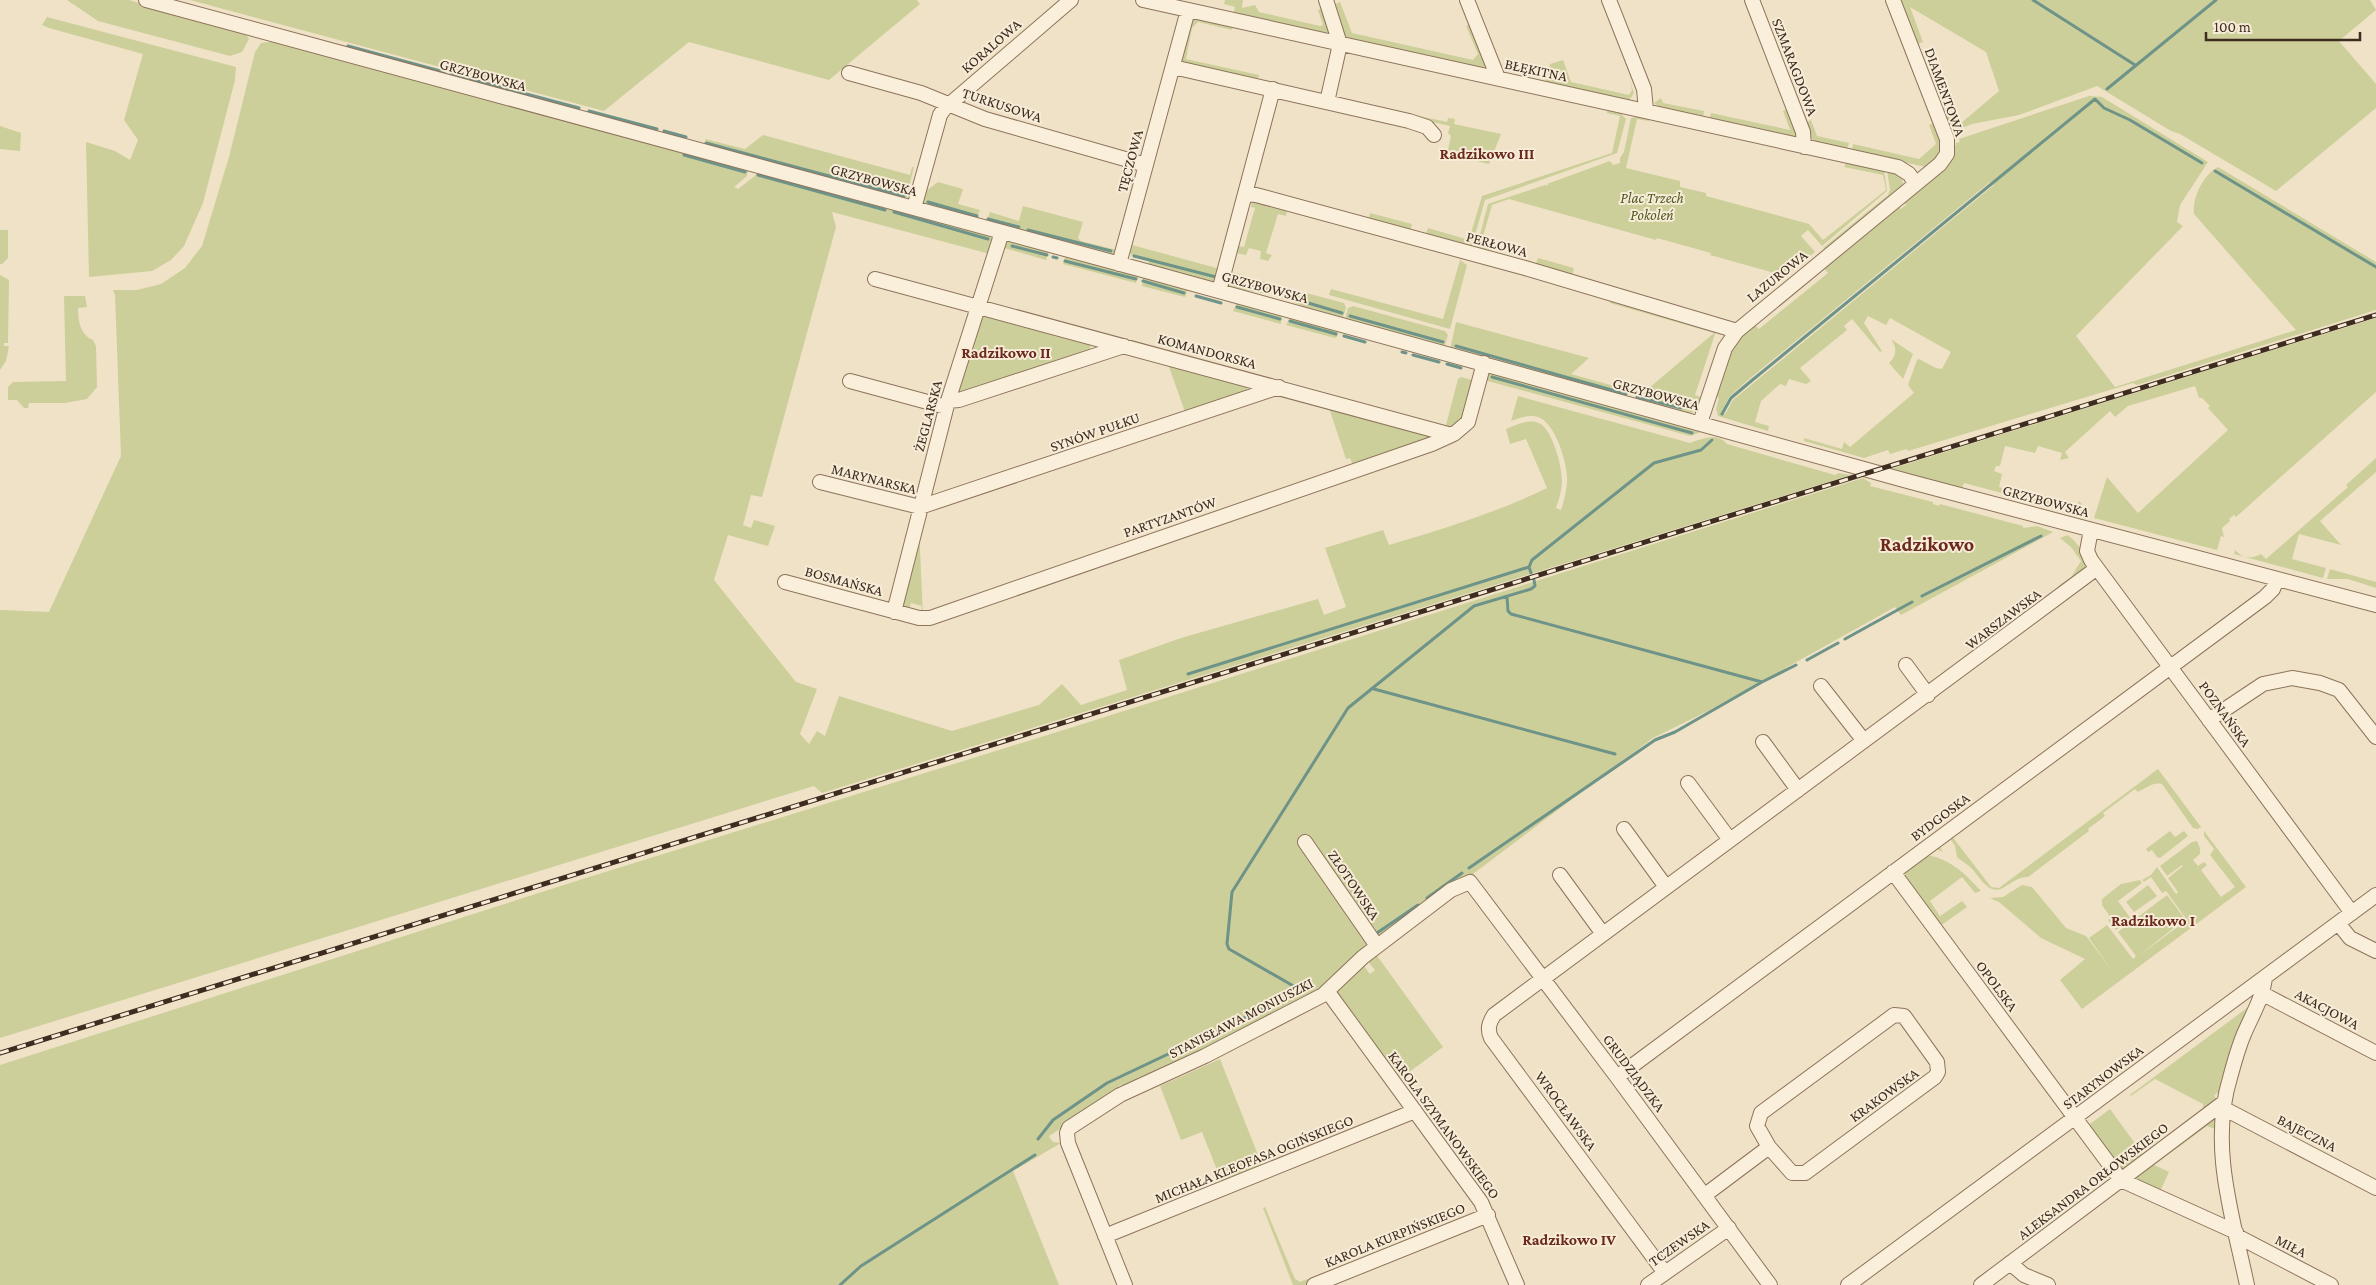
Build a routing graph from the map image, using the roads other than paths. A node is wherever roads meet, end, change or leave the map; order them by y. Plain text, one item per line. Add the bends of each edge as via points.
1 (146, 0) edge
2 (1071, 0) edge
3 (1143, 0) edge
4 (1326, 0) edge
5 (1467, 0) edge
6 (1610, 0) edge
7 (1752, 0) edge
8 (1893, 0) edge
9 (1188, 10) junction
10 (1340, 44) junction
11 (1173, 67) junction
12 (849, 73) dead end
13 (1498, 78) junction
14 (1274, 89) junction
15 (1327, 102) junction
16 (949, 105) junction
17 (1646, 110) junction
18 (1434, 135) dead end
19 (1804, 147) junction
20 (1146, 165) junction
21 (1916, 184) junction
22 (1247, 194) junction
23 (914, 208) junction
24 (1002, 232) junction
25 (1119, 264) junction
26 (875, 279) dead end
27 (1219, 291) junction
28 (978, 306) junction
29 (1737, 331) junction
30 (1124, 346) junction
31 (1484, 364) junction
32 (850, 381) dead end
33 (1279, 387) junction
34 (947, 404) junction
35 (1700, 423) junction
36 (1454, 434) junction
37 (820, 482) dead end
38 (920, 507) junction
39 (2091, 530) junction
40 (2097, 568) junction
41 (2277, 579) junction
42 (786, 582) dead end
43 (2376, 605) edge
44 (894, 612) junction
45 (1906, 665) dead end
46 (2170, 666) junction
47 (1821, 686) dead end
48 (1928, 695) junction
49 (2209, 720) junction
50 (2376, 737) edge
51 (1864, 741) junction
52 (1763, 742) dead end
53 (1688, 783) dead end
54 (1798, 790) junction
55 (1624, 829) dead end
56 (1730, 840) junction
57 (1304, 842) dead end
58 (1893, 872) junction
59 (1560, 875) dead end
60 (1470, 882) joint
61 (1666, 887) junction
62 (2376, 895) edge
63 (2352, 913) junction
64 (2338, 923) junction
65 (1603, 934) junction
66 (1377, 946) junction
67 (2376, 951) edge
68 (2265, 977) junction
69 (1543, 979) junction
70 (1328, 992) junction
71 (2263, 994) junction
72 (2376, 1053) edge
73 (1617, 1077) junction
74 (2223, 1106) junction
75 (1415, 1112) junction
76 (2074, 1118) junction
77 (1769, 1146) junction
78 (2121, 1180) junction
79 (2376, 1188) edge
80 (1705, 1195) junction
81 (1488, 1215) junction
82 (1729, 1228) junction
83 (2236, 1234) junction
84 (1105, 1236) junction
85 (2010, 1263) junction
86 (1665, 1273) junction
87 (1125, 1285) edge
88 (1314, 1285) edge
89 (1517, 1285) edge
90 (1648, 1285) edge
91 (1770, 1285) edge
92 (1848, 1285) edge
93 (1980, 1285) edge
94 (2048, 1285) edge
95 (2248, 1285) edge
96 (2331, 1285) edge

1 - 23 street, GRZYBOWSKA
2 - 16 street, KORALOWA
3 - 9 street, BŁĘKITNA
4 - 10 street
5 - 13 street
6 - 17 street via 1644,89
7 - 19 street, SZMARAGDOWA via 1803,132
8 - 21 street, DIAMENTOWA via 1948,144 1945,158
9 - 10 street, BŁĘKITNA
9 - 11 street, TĘCZOWA
10 - 13 street, BŁĘKITNA
10 - 15 street
11 - 14 street
11 - 20 street, TĘCZOWA
12 - 16 street, TURKUSOWA
13 - 17 street, BŁĘKITNA
14 - 15 street
14 - 22 street via 1245,189
15 - 18 street via 1409,121 1427,127
16 - 20 street, TURKUSOWA via 985,120
16 - 23 street, KORALOWA via 940,115
17 - 19 street, BŁĘKITNA
19 - 21 street, BŁĘKITNA via 1898,167
20 - 25 street, TĘCZOWA
21 - 29 street, LAZUROWA
22 - 27 street
22 - 29 street, PERŁOWA via 1516,266
23 - 24 street, GRZYBOWSKA
24 - 25 street, GRZYBOWSKA
24 - 28 street, ŻEGLARSKA
25 - 27 street, GRZYBOWSKA
26 - 28 street, KOMANDORSKA
27 - 31 street, GRZYBOWSKA
28 - 30 street, KOMANDORSKA
28 - 34 street, ŻEGLARSKA
29 - 35 street, LAZUROWA via 1725,348
30 - 33 street, KOMANDORSKA
30 - 34 street
31 - 35 street, GRZYBOWSKA
31 - 36 street via 1468,422
32 - 34 street
33 - 36 street, KOMANDORSKA
33 - 38 street, SYNÓW PUŁKU
34 - 38 street, ŻEGLARSKA
35 - 39 street, GRZYBOWSKA
36 - 44 street, PARTYZANTÓW via 930,618
37 - 38 street, MARYNARSKA
38 - 44 street, ŻEGLARSKA
39 - 40 street, POZNAŃSKA via 2087,551
39 - 41 street, GRZYBOWSKA
40 - 46 street, POZNAŃSKA
40 - 48 street, WARSZAWSKA
41 - 43 street, GRZYBOWSKA
41 - 46 street, BYDGOSKA via 2274,589 2265,597
42 - 44 street, BOSMAŃSKA
45 - 48 street
46 - 49 street, POZNAŃSKA
46 - 58 street, BYDGOSKA
47 - 51 street
48 - 51 street, WARSZAWSKA
49 - 50 street via 2263,684 2292,678 2339,690
49 - 63 street, POZNAŃSKA
51 - 54 street, WARSZAWSKA
52 - 54 street
53 - 56 street
54 - 56 street, WARSZAWSKA
55 - 61 street
56 - 61 street, WARSZAWSKA
57 - 66 street, ZŁOTOWSKA
58 - 73 street, BYDGOSKA
58 - 76 street, OPOLSKA
59 - 65 street
60 - 66 street, STANISŁAWA MONIUSZKI via 1451,890
60 - 69 street, GRUDZIĄDZKA
61 - 65 street, WARSZAWSKA
62 - 63 street, STARYNOWSKA
63 - 64 street, STARYNOWSKA
64 - 67 street via 2350,938
64 - 68 street, STARYNOWSKA
65 - 69 street, WARSZAWSKA
66 - 70 street, STANISŁAWA MONIUSZKI via 1350,967
68 - 71 street
68 - 76 street, STARYNOWSKA
69 - 73 street, GRUDZIĄDZKA
69 - 86 street, WROCŁAWSKA via 1494,1015 1488,1031
70 - 75 street, KAROLA SZYMANOWSKIEGO
70 - 84 street, STANISŁAWA MONIUSZKI via 1205,1056 1120,1095 1069,1128 1067,1135
71 - 72 street, AKACJOWA
71 - 74 street via 2244,1036
73 - 80 street, GRUDZIĄDZKA
74 - 78 street, ALEKSANDRA ORŁOWSKIEGO
74 - 79 street, BAJECZNA
74 - 83 street via 2224,1170
75 - 81 street, KAROLA SZYMANOWSKIEGO
75 - 84 street, MICHAŁA KLEOFASA OGIŃSKIEGO
76 - 78 street, OPOLSKA
76 - 92 street, STARYNOWSKA
77 - 77 street, KRAKOWSKA via 1757,1126 1761,1113 1894,1015 1904,1016 1937,1062 1935,1077 1805,1173 1792,1173
77 - 80 street
78 - 83 street, MIŁA
78 - 85 street, ALEKSANDRA ORŁOWSKIEGO
80 - 82 street, GRUDZIĄDZKA
81 - 88 street, KAROLA KURPIŃSKIEGO
81 - 89 street, KAROLA SZYMANOWSKIEGO
82 - 86 street, TCZEWSKA
82 - 91 street, GRUDZIĄDZKA
83 - 95 street
83 - 96 street, MIŁA
84 - 87 street
85 - 93 street, ALEKSANDRA ORŁOWSKIEGO
85 - 94 street via 2024,1275
86 - 90 street, TCZEWSKA

